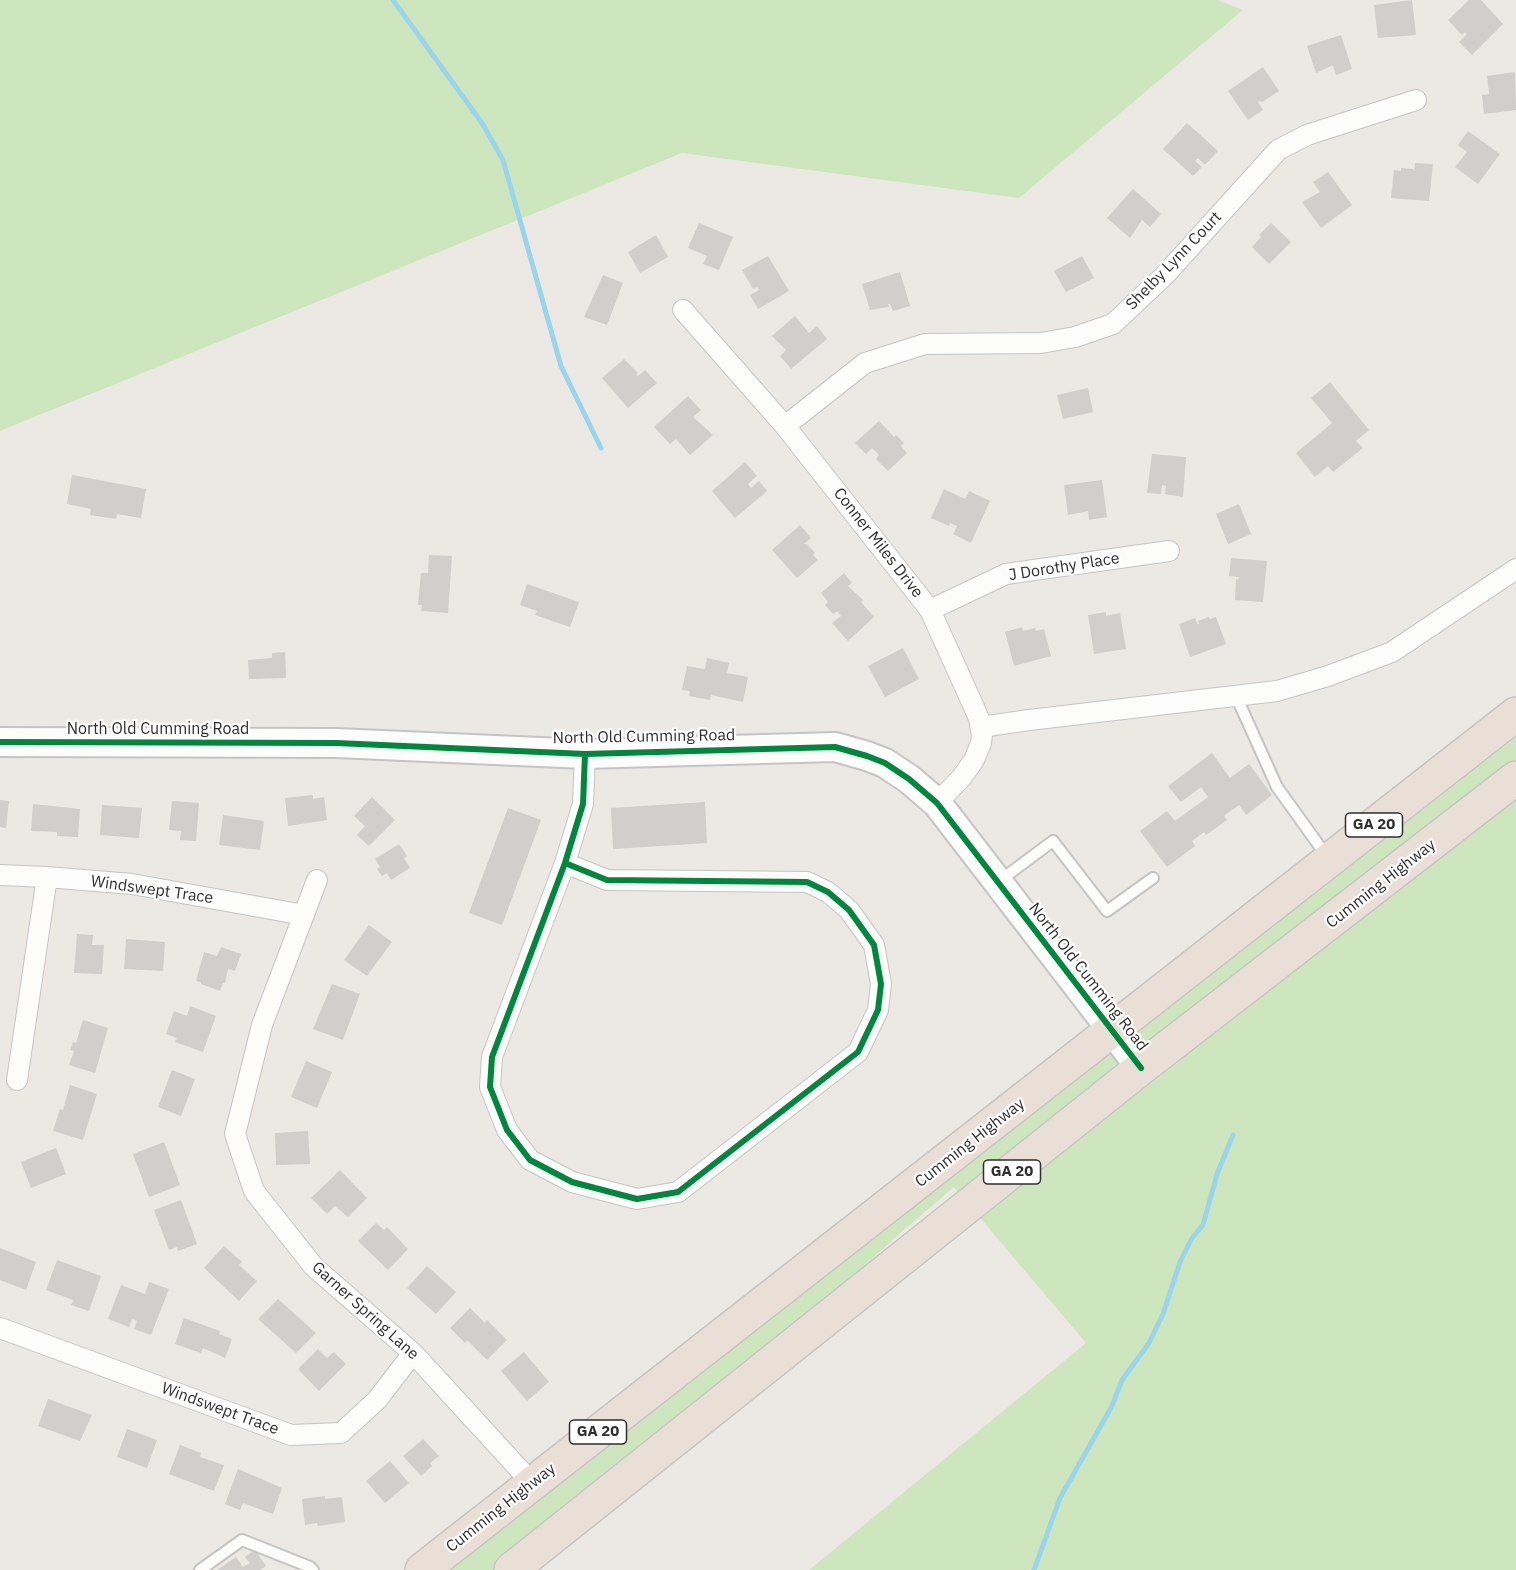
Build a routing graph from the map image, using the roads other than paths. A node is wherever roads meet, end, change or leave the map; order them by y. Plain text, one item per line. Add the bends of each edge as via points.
1 (1416, 99) dead end
2 (683, 310) dead end
3 (785, 426) junction
4 (1169, 551) dead end
5 (1516, 569) edge
6 (930, 610) junction
7 (1236, 696) junction
8 (1516, 714) edge
9 (981, 727) junction
10 (0, 742) edge
11 (585, 754) junction
12 (1516, 778) edge
13 (937, 803) junction
14 (1330, 860) junction
15 (565, 863) junction
16 (0, 875) edge
17 (47, 877) junction
18 (1153, 878) dead end
19 (317, 880) dead end
20 (998, 882) junction
21 (304, 915) junction
22 (1112, 1032) junction
23 (1141, 1068) junction
24 (17, 1080) dead end
25 (0, 1328) edge
26 (413, 1353) junction
27 (532, 1483) junction
28 (310, 1569) edge
29 (200, 1570) edge
30 (422, 1570) edge
31 (511, 1570) edge

1 - 3 street, Shelby Lynn Court via 1307,135 1278,150 1166,275 1113,324 1075,338 1041,343 925,344 865,363
2 - 3 street, Conner Miles Drive
3 - 6 street, Conner Miles Drive
4 - 6 street, J Dorothy Place via 1006,574
5 - 7 street via 1392,652 1277,691
6 - 9 street, Conner Miles Drive
7 - 9 street
7 - 14 lane via 1277,787
8 - 14 highway, Cumming Highway / GA 20
9 - 13 street via 981,743 974,760
10 - 11 street, North Old Cumming Road via 336,743
11 - 13 street, North Old Cumming Road via 835,747 885,763
11 - 15 street via 583,804
12 - 23 highway, Cumming Highway / GA 20
13 - 20 street, North Old Cumming Road
14 - 22 highway, Cumming Highway / GA 20
15 - 15 street via 492,1057 490,1088 507,1130 530,1160 572,1182 636,1199 678,1192 858,1052 878,1010 881,984 874,945 849,910 828,892 807,882 607,880
16 - 17 street, Windswept Trace
17 - 21 street, Windswept Trace via 132,884
17 - 24 street
18 - 20 lane via 1107,911 1053,841
19 - 21 street, Garner Spring Lane
20 - 22 street, North Old Cumming Road
21 - 26 street, Garner Spring Lane via 262,1025 235,1134 254,1191 314,1267
22 - 23 street, North Old Cumming Road
22 - 27 highway, Cumming Highway / GA 20
23 - 31 highway, Cumming Highway / GA 20
25 - 26 street, Windswept Trace via 291,1435 341,1433 377,1400
26 - 27 street, Garner Spring Lane
27 - 30 highway, Cumming Highway / GA 20
28 - 29 lane via 242,1540

